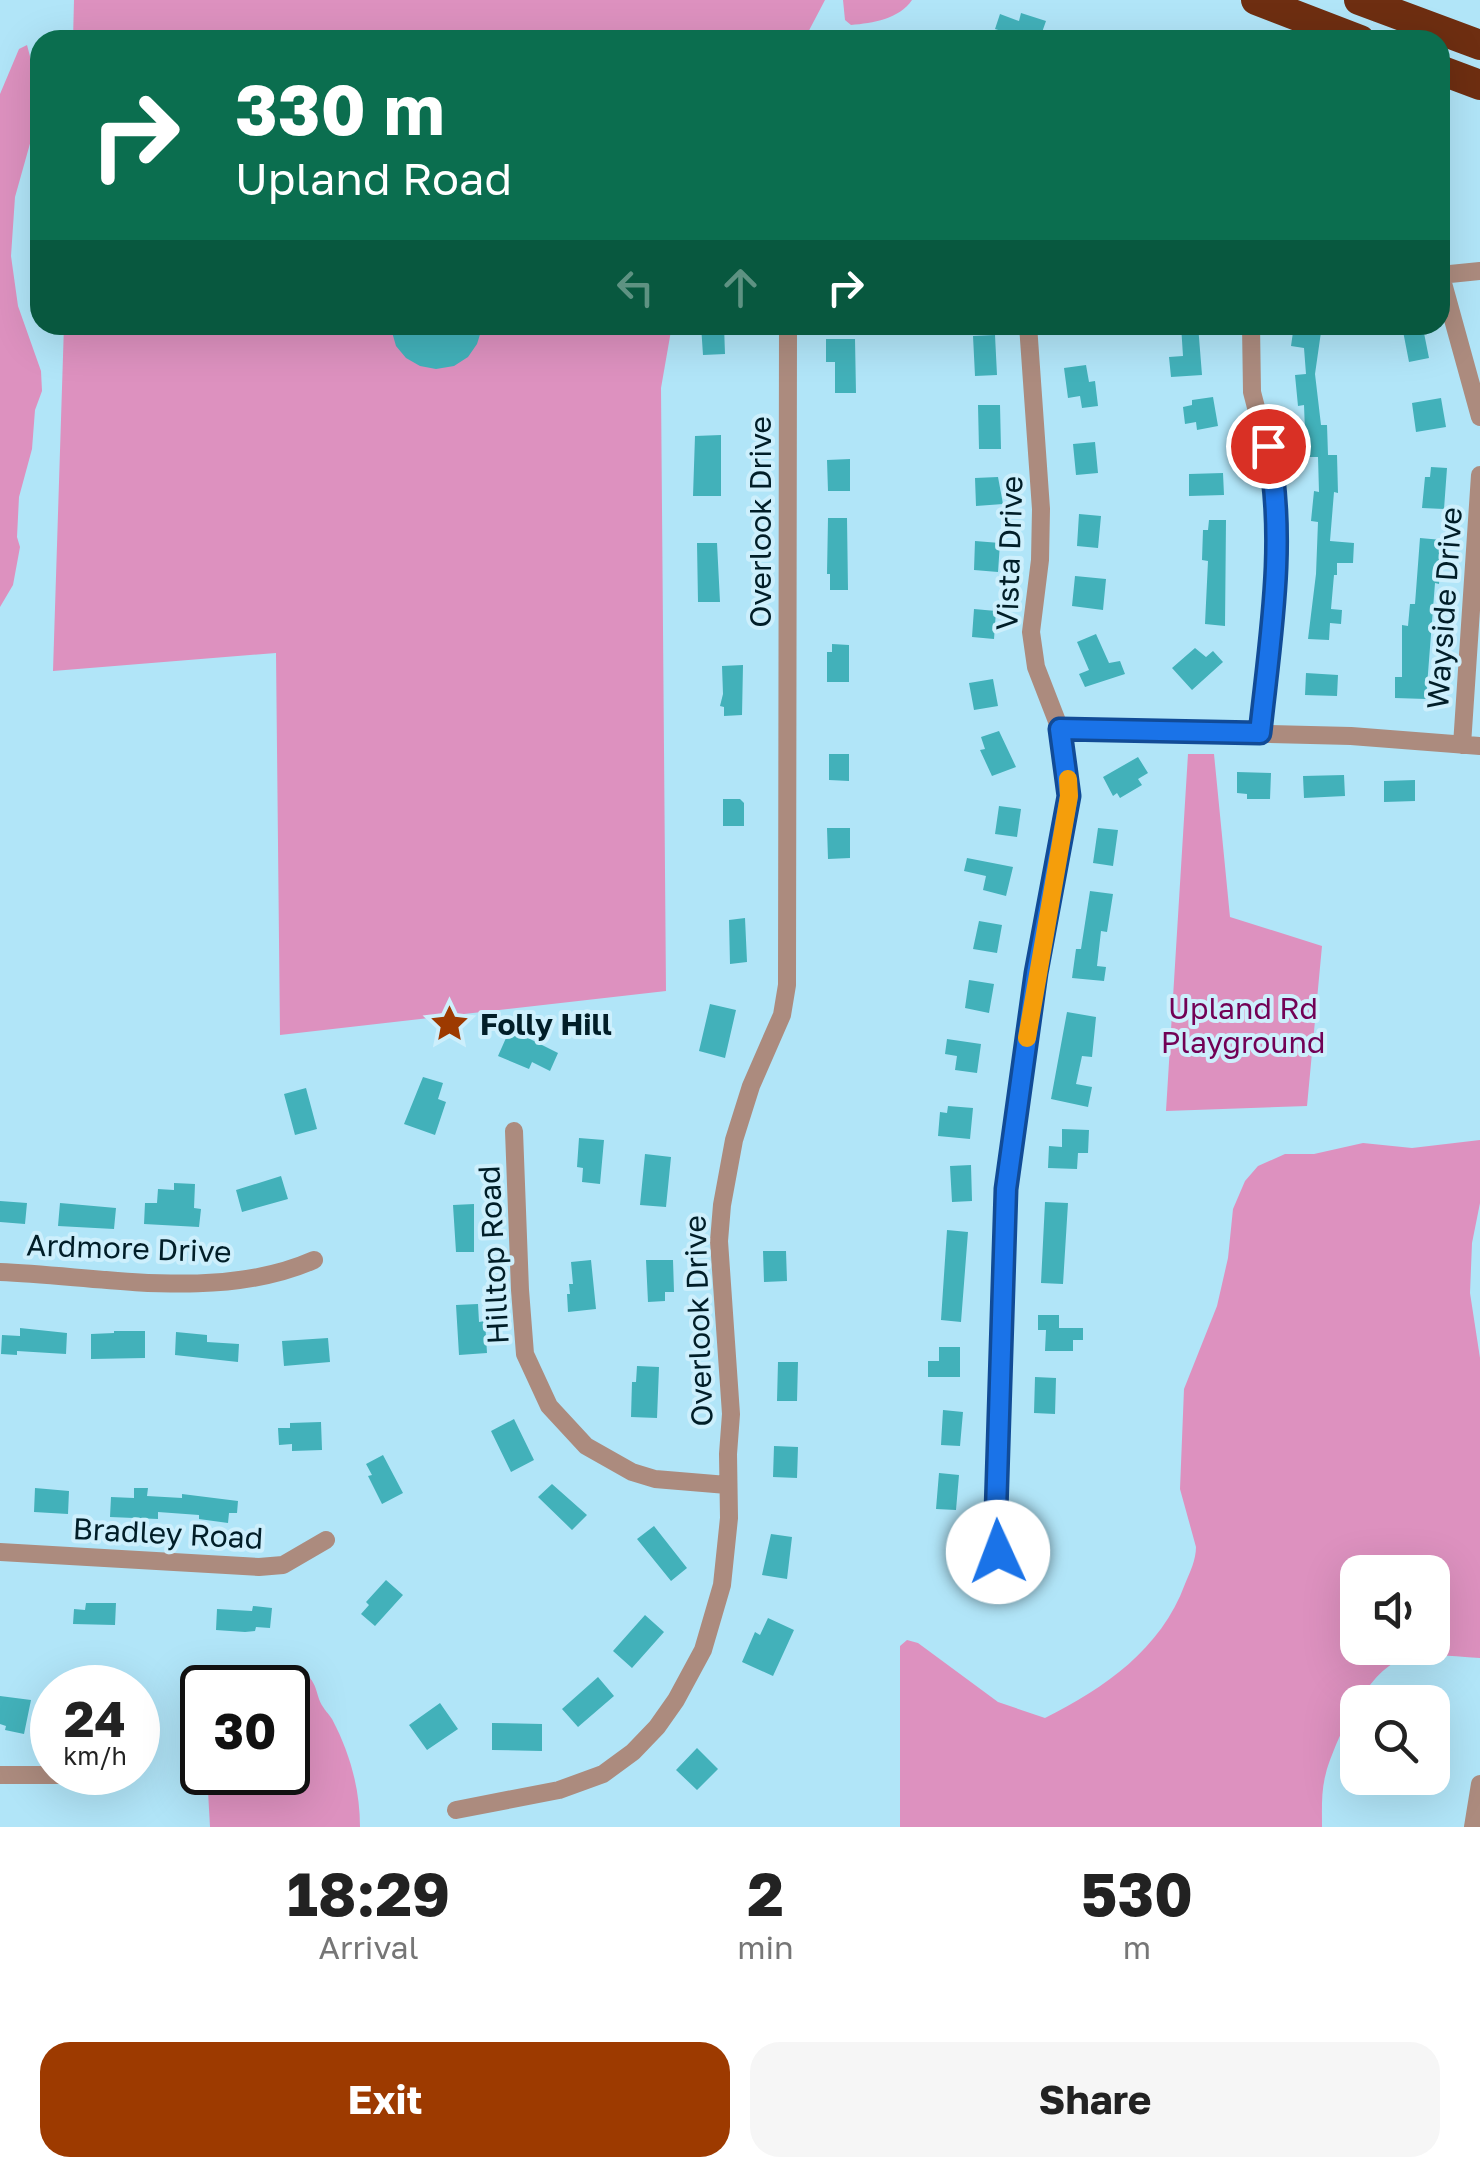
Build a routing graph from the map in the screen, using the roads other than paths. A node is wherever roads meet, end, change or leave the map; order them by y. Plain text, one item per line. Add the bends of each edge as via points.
1 (1256, 0) edge
2 (1359, 0) edge
3 (1332, 30) edge
4 (1438, 30) edge
5 (1450, 35) edge
6 (1480, 46) edge
7 (1450, 74) edge
8 (1480, 85) edge
9 (1480, 271) edge
10 (1450, 275) edge
11 (1450, 309) edge
12 (788, 335) edge
13 (1029, 335) edge
14 (1250, 335) edge
15 (1480, 417) edge
16 (1480, 475) edge
17 (1060, 729) junction
18 (1260, 733) junction
19 (1471, 746) edge
20 (514, 1131) dead end
21 (314, 1260) dead end
22 (0, 1272) edge
23 (727, 1484) junction
24 (326, 1540) dead end
25 (0, 1552) edge
26 (998, 1552) dead end
27 (0, 1775) edge
28 (30, 1775) edge
29 (1480, 1784) edge
30 (456, 1810) dead end
31 (1473, 1827) edge

1 - 3 highway
2 - 4 highway
5 - 6 highway
7 - 8 highway
9 - 10 street
11 - 15 street
12 - 23 street, Overlook Drive via 787,985 734,1140 722,1205 731,1414
13 - 17 street, Vista Drive via 1041,509 1031,632 1036,667
14 - 18 street via 1252,392 1272,469 1274,510 1275,574
16 - 19 street, Wayside Drive
17 - 18 street
17 - 26 street, Vista Drive via 1069,796 1006,1189
18 - 19 street
20 - 23 street, Hilltop Road via 526,1354 548,1406 586,1446 632,1472
21 - 22 street, Ardmore Drive via 282,1274 208,1284
23 - 30 street, Overlook Drive via 728,1551 714,1616 690,1675 658,1727 583,1784
24 - 25 street, Bradley Road via 283,1564 259,1568
27 - 28 street
29 - 31 street

